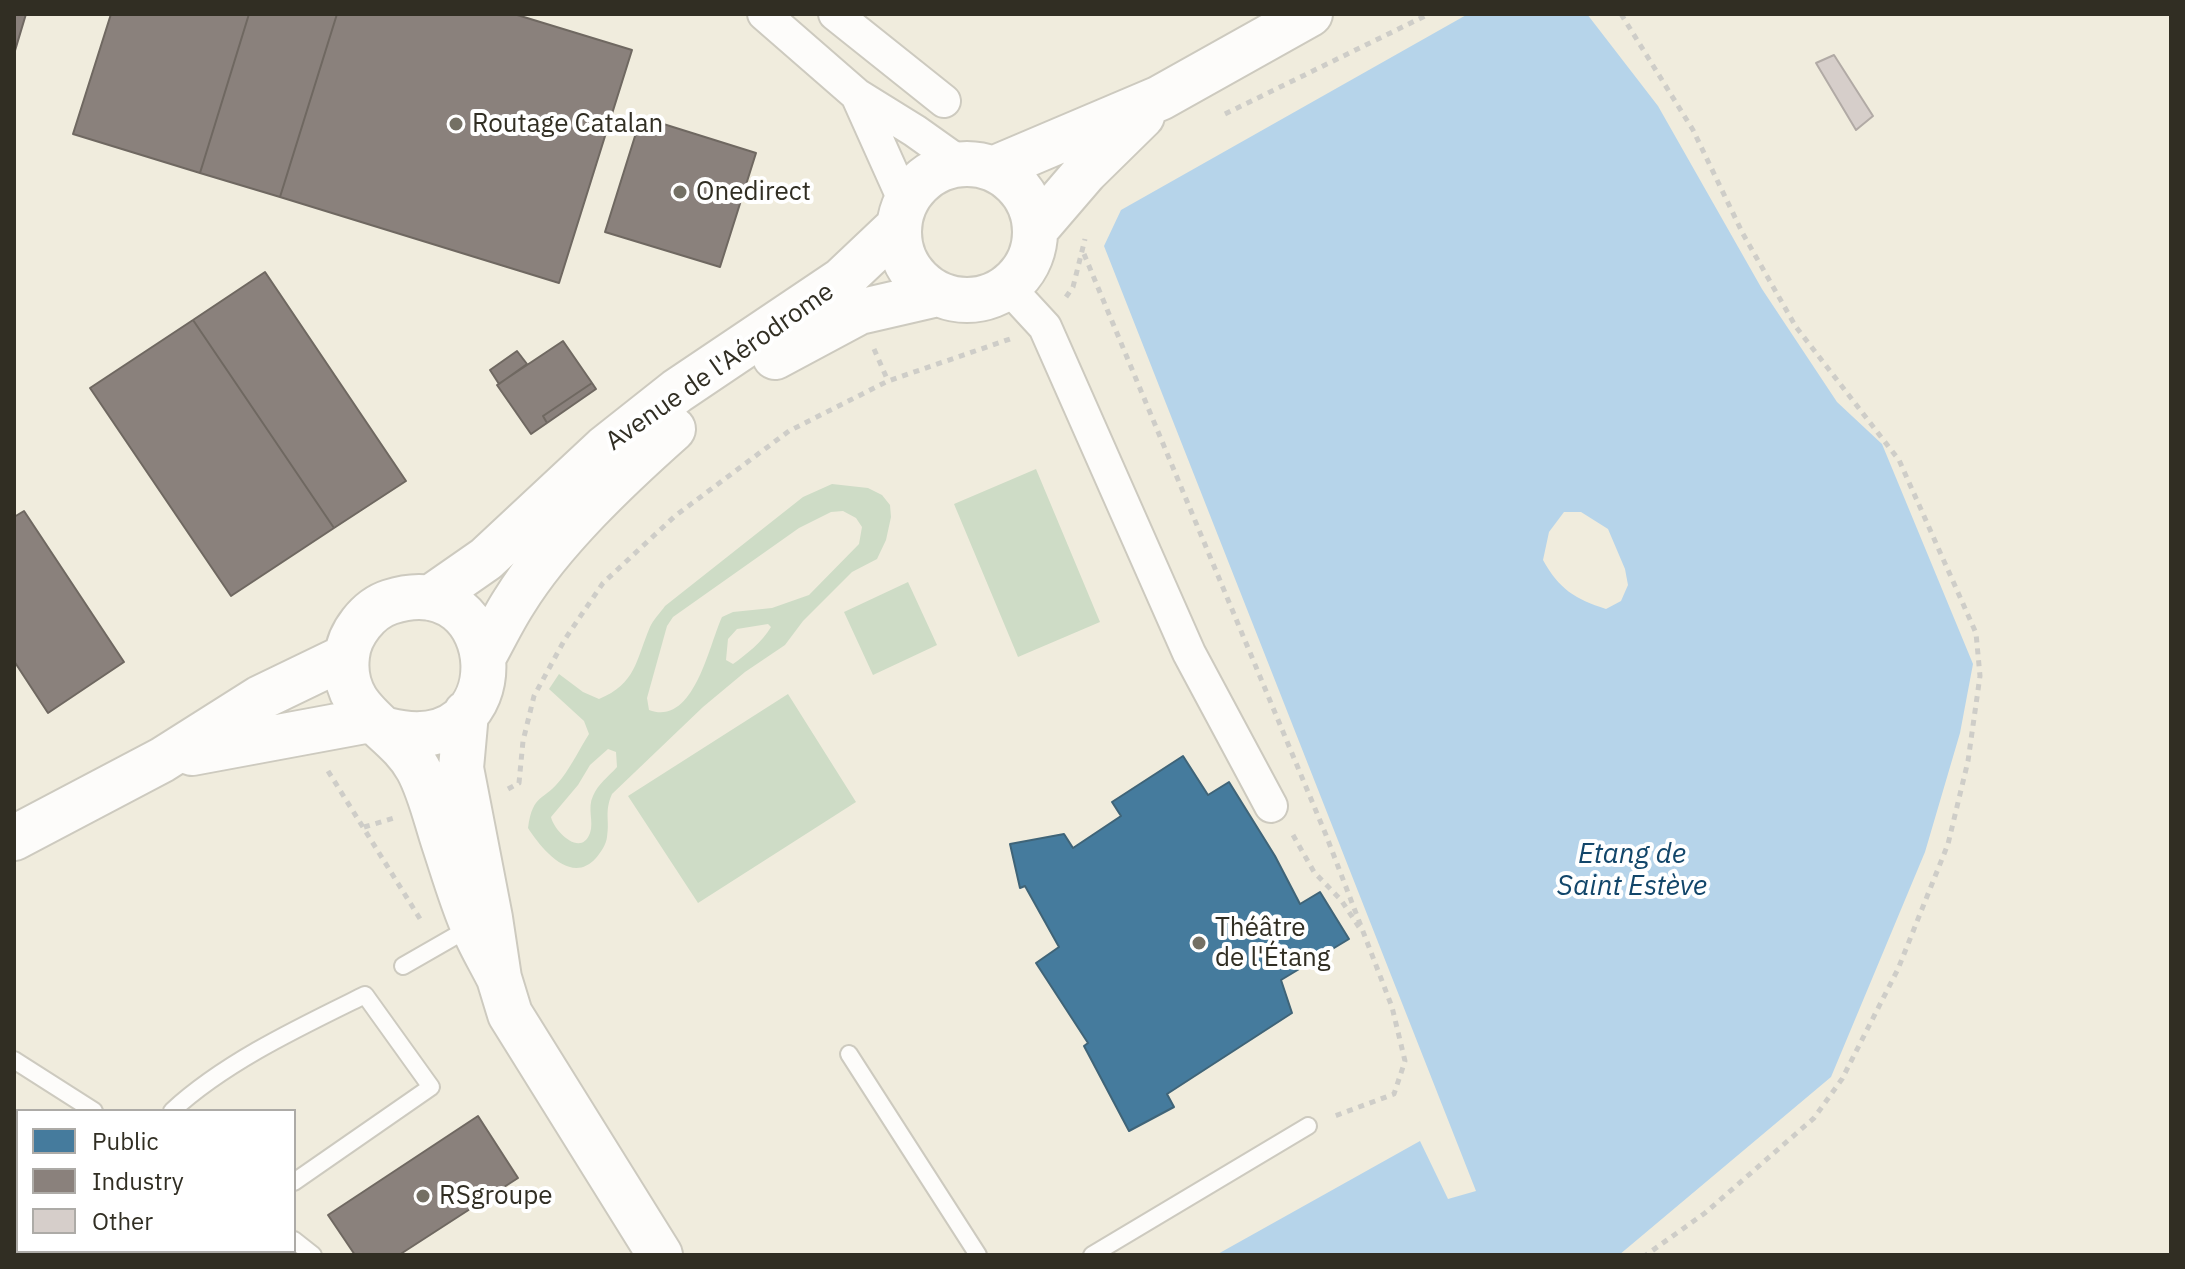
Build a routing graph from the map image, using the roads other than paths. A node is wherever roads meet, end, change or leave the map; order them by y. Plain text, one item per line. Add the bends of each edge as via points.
1 (764, 14) edge
2 (835, 14) edge
3 (1310, 14) edge
4 (857, 95) junction
5 (1160, 98) junction
6 (944, 101) dead end
7 (978, 166) junction
8 (901, 215) junction
9 (1036, 229) junction
10 (1009, 288) junction
11 (937, 294) junction
12 (430, 598) junction
13 (347, 656) junction
14 (484, 656) junction
15 (466, 713) junction
16 (379, 725) junction
17 (162, 760) junction
18 (1271, 806) road end
19 (14, 838) edge
20 (455, 936) junction
21 (403, 966) dead end
22 (499, 978) junction
23 (849, 1054) dead end
24 (14, 1060) edge
25 (91, 1109) edge
26 (174, 1109) edge
27 (1308, 1126) dead end
28 (296, 1181) edge
29 (296, 1242) edge
30 (313, 1255) edge
31 (660, 1255) edge
32 (978, 1255) edge
33 (1092, 1255) edge

1 - 4 street
2 - 6 street
3 - 5 street
4 - 7 street
4 - 8 street
5 - 7 street
5 - 9 street
7 - 8 street via 927,175
7 - 9 street via 1024,192
8 - 11 street via 906,267
8 - 12 street, Avenue de l'Aérodrome via 842,280 677,391 605,448 486,559
9 - 10 street via 1030,261
10 - 11 street via 973,301
10 - 18 street via 1045,327 1189,653
11 - 14 street, Avenue de l'Aérodrome via 859,312 789,348 688,415 558,544 514,600
12 - 13 street via 386,603 367,616 353,634
12 - 14 street via 466,618
13 - 16 street via 355,702
13 - 17 street via 260,698
14 - 15 street via 478,696
15 - 16 street via 429,735 408,736
15 - 22 street via 461,768
16 - 17 street via 272,736
16 - 20 street via 418,768
17 - 19 street
20 - 21 lane
20 - 22 street
22 - 31 street via 510,1014
23 - 32 lane
24 - 25 lane
26 - 28 lane via 193,1091 270,1045 365,995 431,1087
27 - 33 lane
29 - 30 lane

